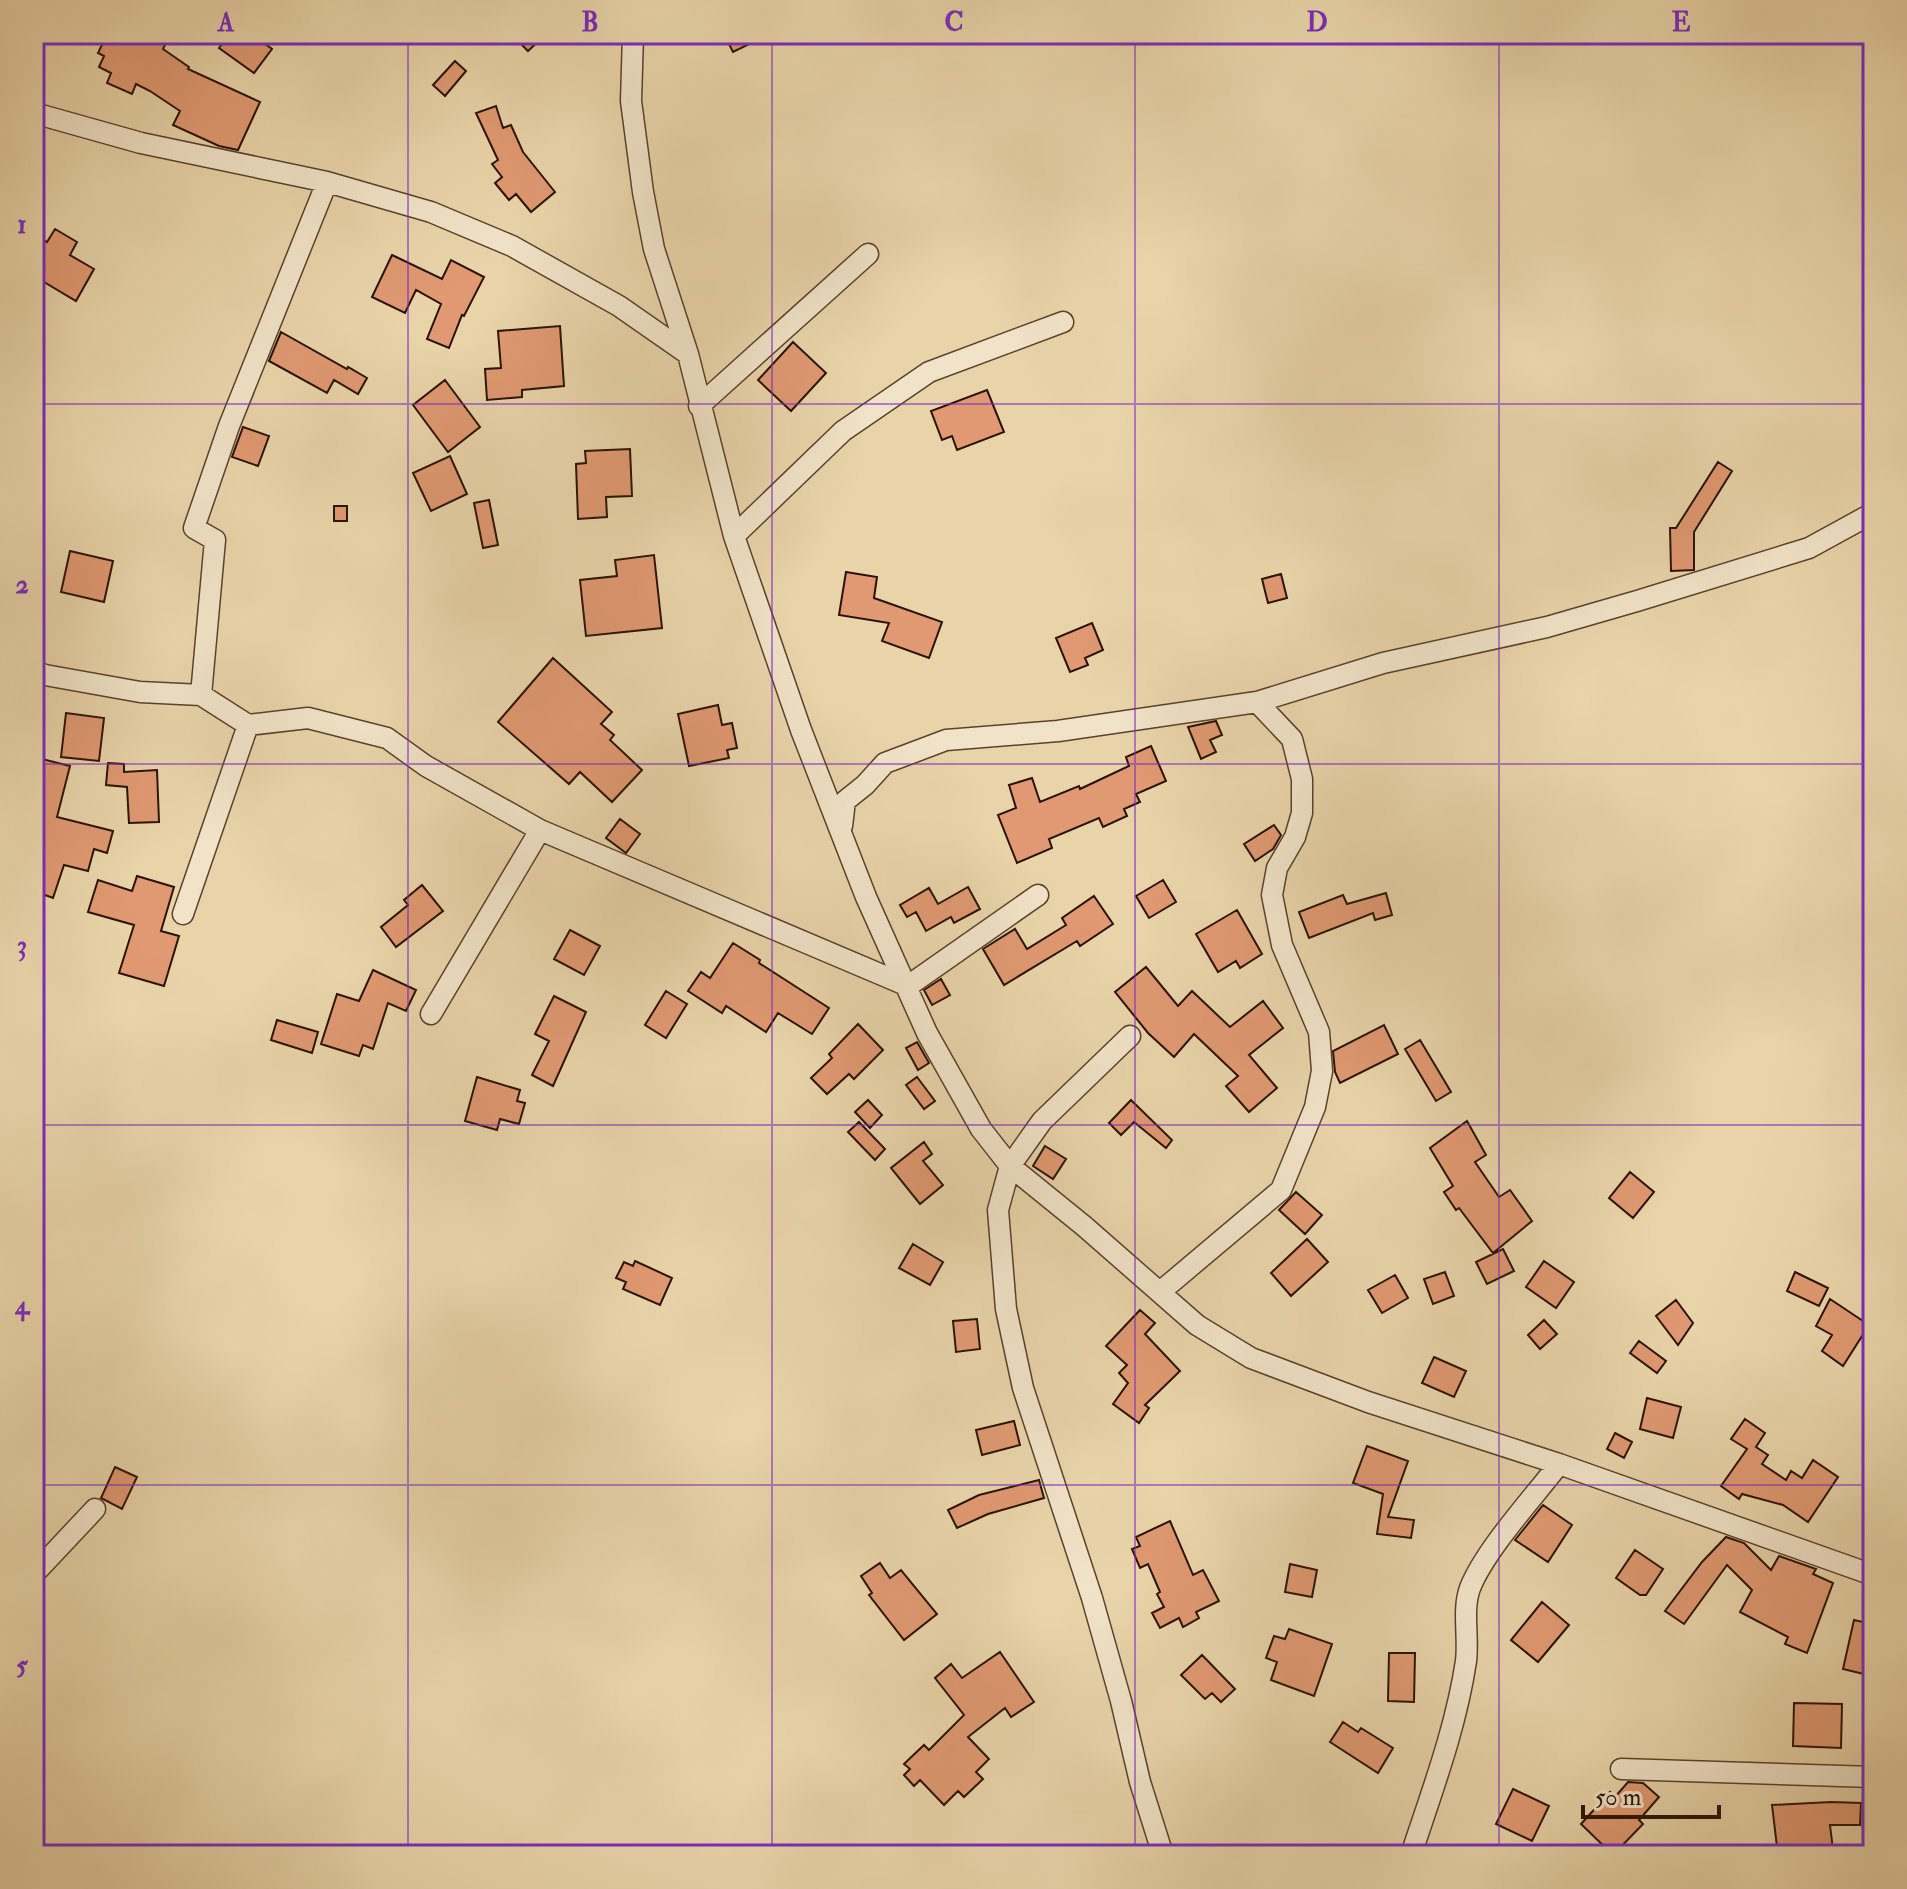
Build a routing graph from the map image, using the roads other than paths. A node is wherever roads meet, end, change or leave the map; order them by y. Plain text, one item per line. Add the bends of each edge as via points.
1 (633, 34) edge
2 (34, 113) edge
3 (327, 182) junction
4 (868, 254) dead end
5 (1063, 322) dead end
6 (688, 354) junction
7 (699, 406) junction
8 (1873, 513) edge
9 (734, 536) junction
10 (34, 671) edge
11 (201, 695) junction
12 (1257, 702) junction
13 (248, 725) junction
14 (540, 830) junction
15 (841, 830) junction
16 (1038, 895) dead end
17 (183, 914) dead end
18 (908, 986) junction
19 (431, 1014) dead end
20 (1130, 1036) dead end
21 (1010, 1166) junction
22 (1160, 1292) junction
23 (1559, 1464) junction
24 (95, 1509) dead end
25 (34, 1574) edge
26 (1873, 1575) edge
27 (1621, 1769) dead end
28 (1873, 1777) edge
29 (1873, 1807) edge
30 (1873, 1827) edge
31 (1163, 1855) edge
32 (1411, 1855) edge

1 - 6 street via 631,101 643,192 654,249
2 - 3 street via 141,143
3 - 6 street via 431,212 512,246 619,306
3 - 11 street via 194,528 215,540
4 - 7 street
5 - 9 street via 929,372 843,431
6 - 7 street
7 - 9 street
8 - 12 street via 1809,548 1637,601 1383,663
9 - 15 street
10 - 11 street via 140,692
11 - 13 street
12 - 15 street via 1058,731 946,740 885,763 845,801
12 - 22 street via 1292,739 1302,779 1302,813 1277,868 1272,895 1282,945 1319,1032 1322,1071 1315,1107 1281,1190
13 - 14 street via 308,718 387,738
13 - 17 street
14 - 18 street
14 - 19 street
15 - 18 street
16 - 18 street
18 - 21 street via 927,1033 981,1129
20 - 21 street via 1042,1121
21 - 22 street
21 - 31 street via 998,1210 1011,1335
22 - 23 street via 1197,1325 1251,1358
23 - 26 street
23 - 32 street via 1509,1527 1466,1599 1466,1659 1459,1693 1444,1758
24 - 25 street
27 - 28 street
29 - 30 street

